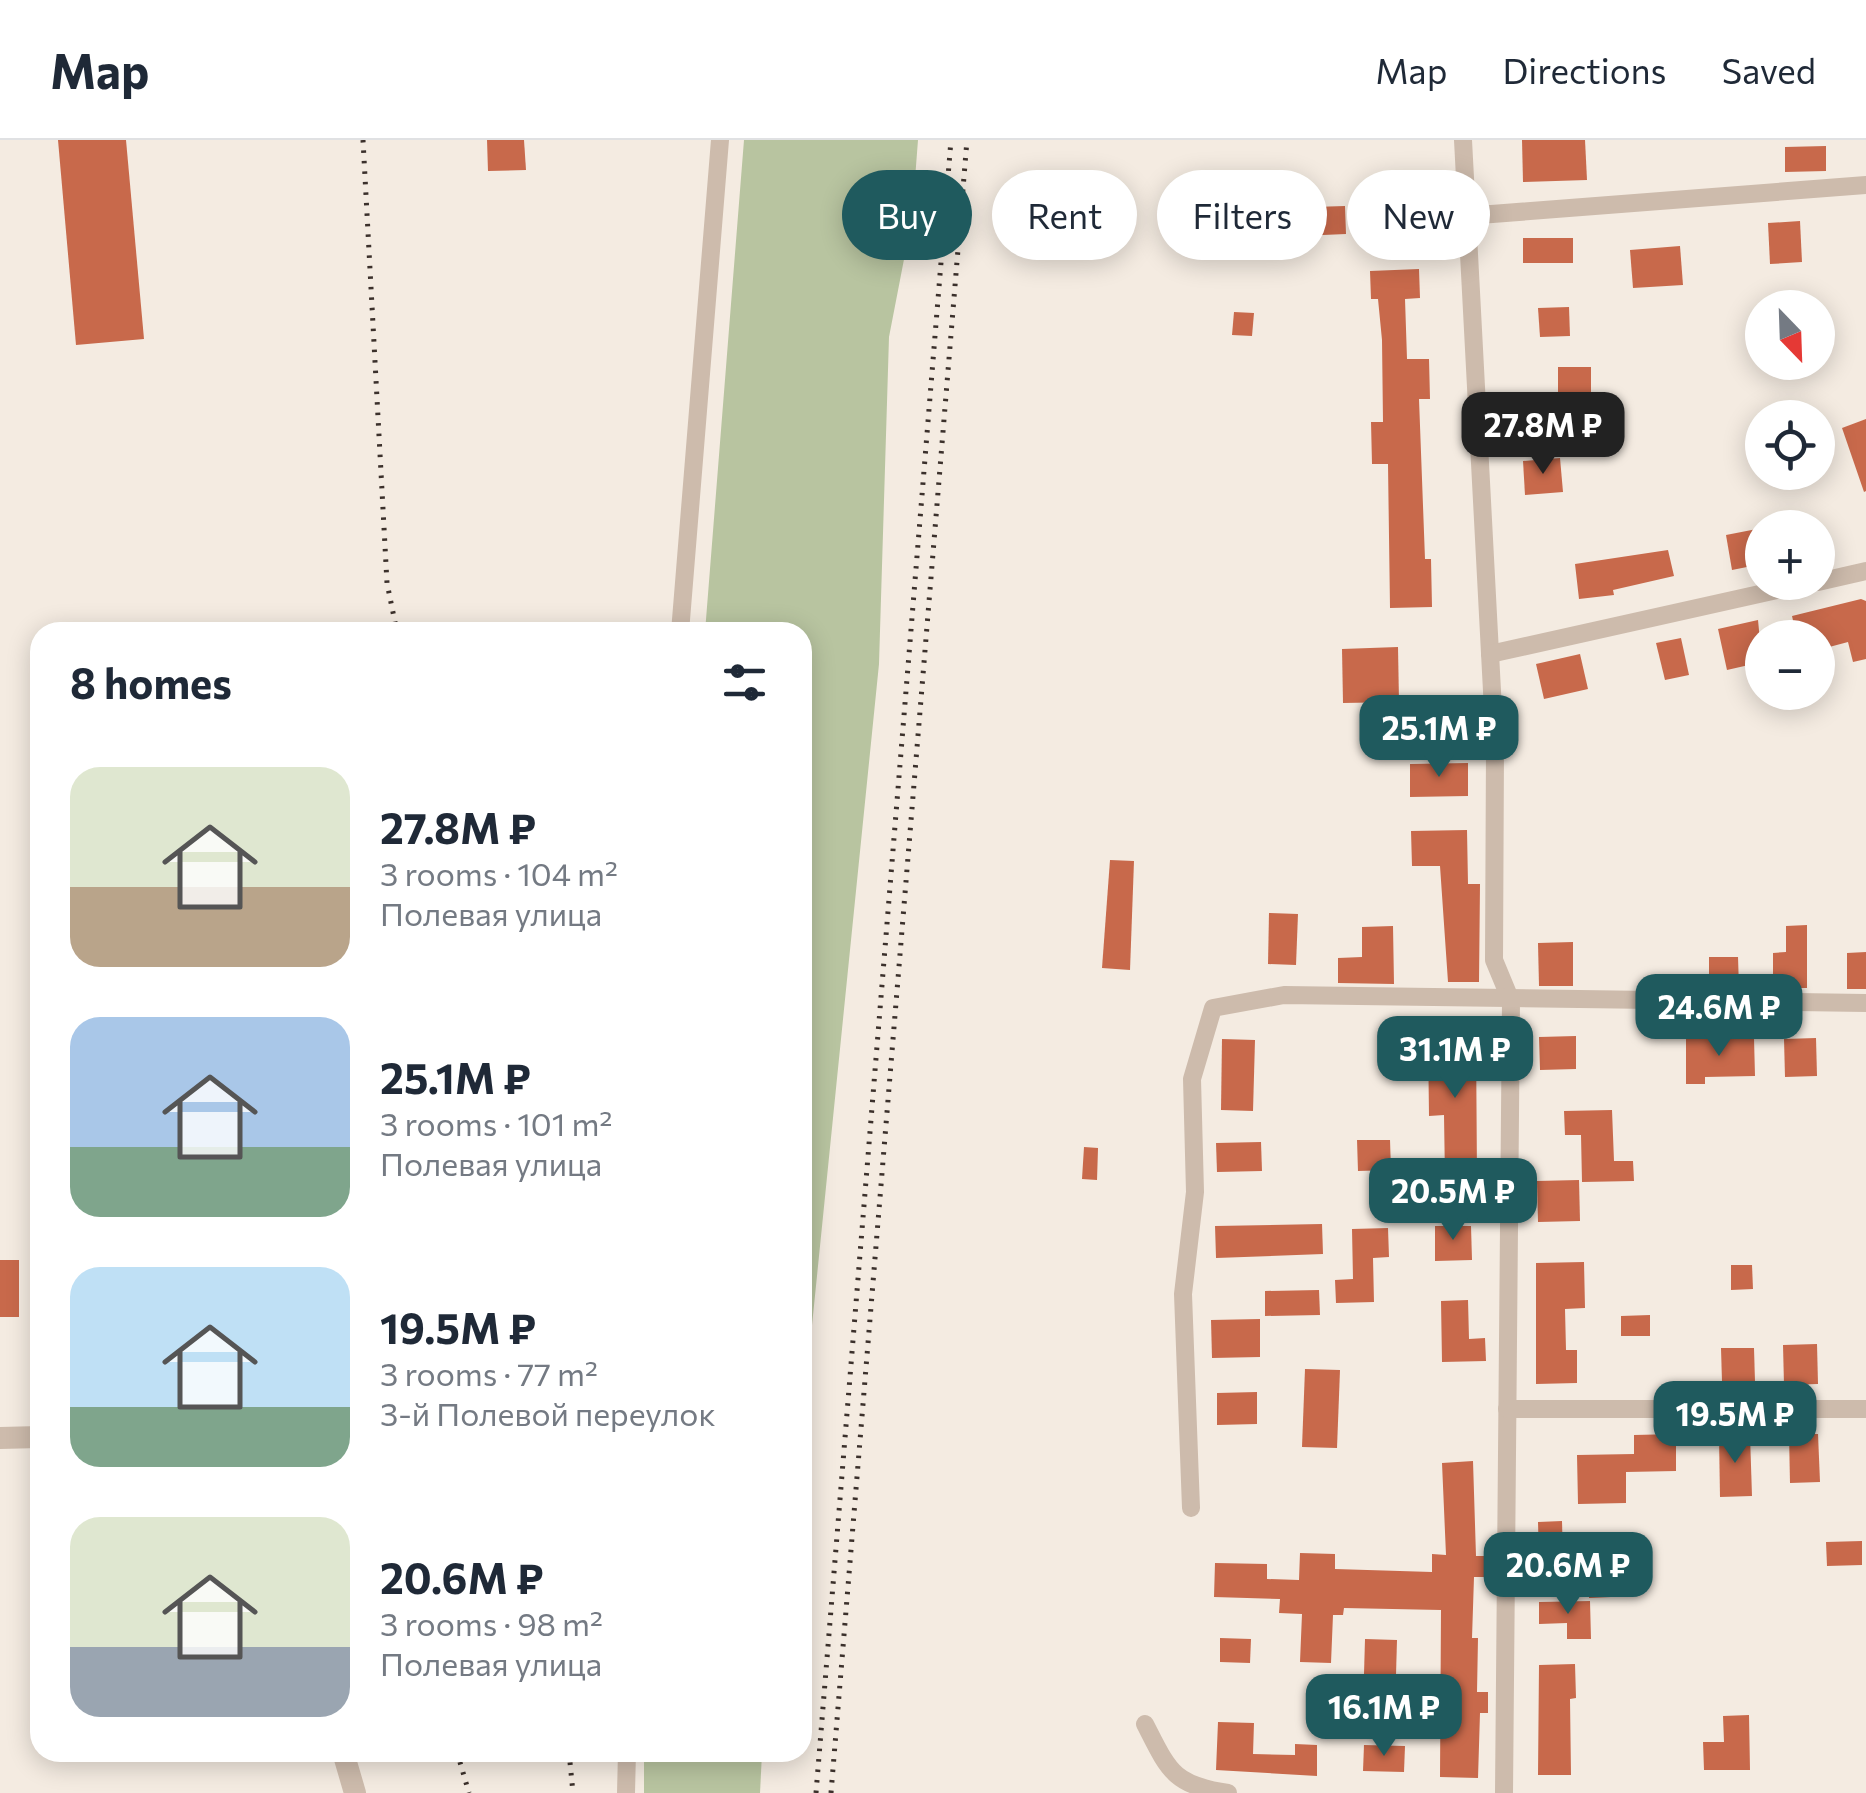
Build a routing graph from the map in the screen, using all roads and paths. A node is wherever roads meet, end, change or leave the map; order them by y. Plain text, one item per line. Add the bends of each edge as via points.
1 (720, 140) edge
2 (1463, 140) edge
3 (1464, 170) edge
4 (1866, 185) edge
5 (1490, 214) edge
6 (1470, 260) edge
7 (1866, 571) edge
8 (1835, 578) edge
9 (1745, 598) edge
10 (681, 622) edge
11 (1490, 654) junction
12 (1511, 1001) junction
13 (1866, 1003) edge
14 (1508, 1409) junction
15 (1866, 1409) edge
16 (30, 1437) edge
17 (0, 1438) edge
18 (1191, 1508) dead end
19 (1144, 1724) dead end
20 (346, 1762) edge
21 (627, 1762) edge
22 (1190, 1790) edge
23 (355, 1793) edge
24 (626, 1793) edge
25 (1228, 1793) edge
26 (1504, 1793) edge

1 - 10 street
2 - 3 street
4 - 5 street
6 - 11 street
7 - 8 street
9 - 11 street
11 - 12 street via 1494,960
12 - 13 street
12 - 14 street
12 - 18 street via 1284,995 1213,1008 1192,1079 1195,1192 1182,1294
14 - 15 street
14 - 26 street
16 - 17 street
19 - 22 street via 1170,1772
20 - 23 street
21 - 24 street
22 - 25 street

